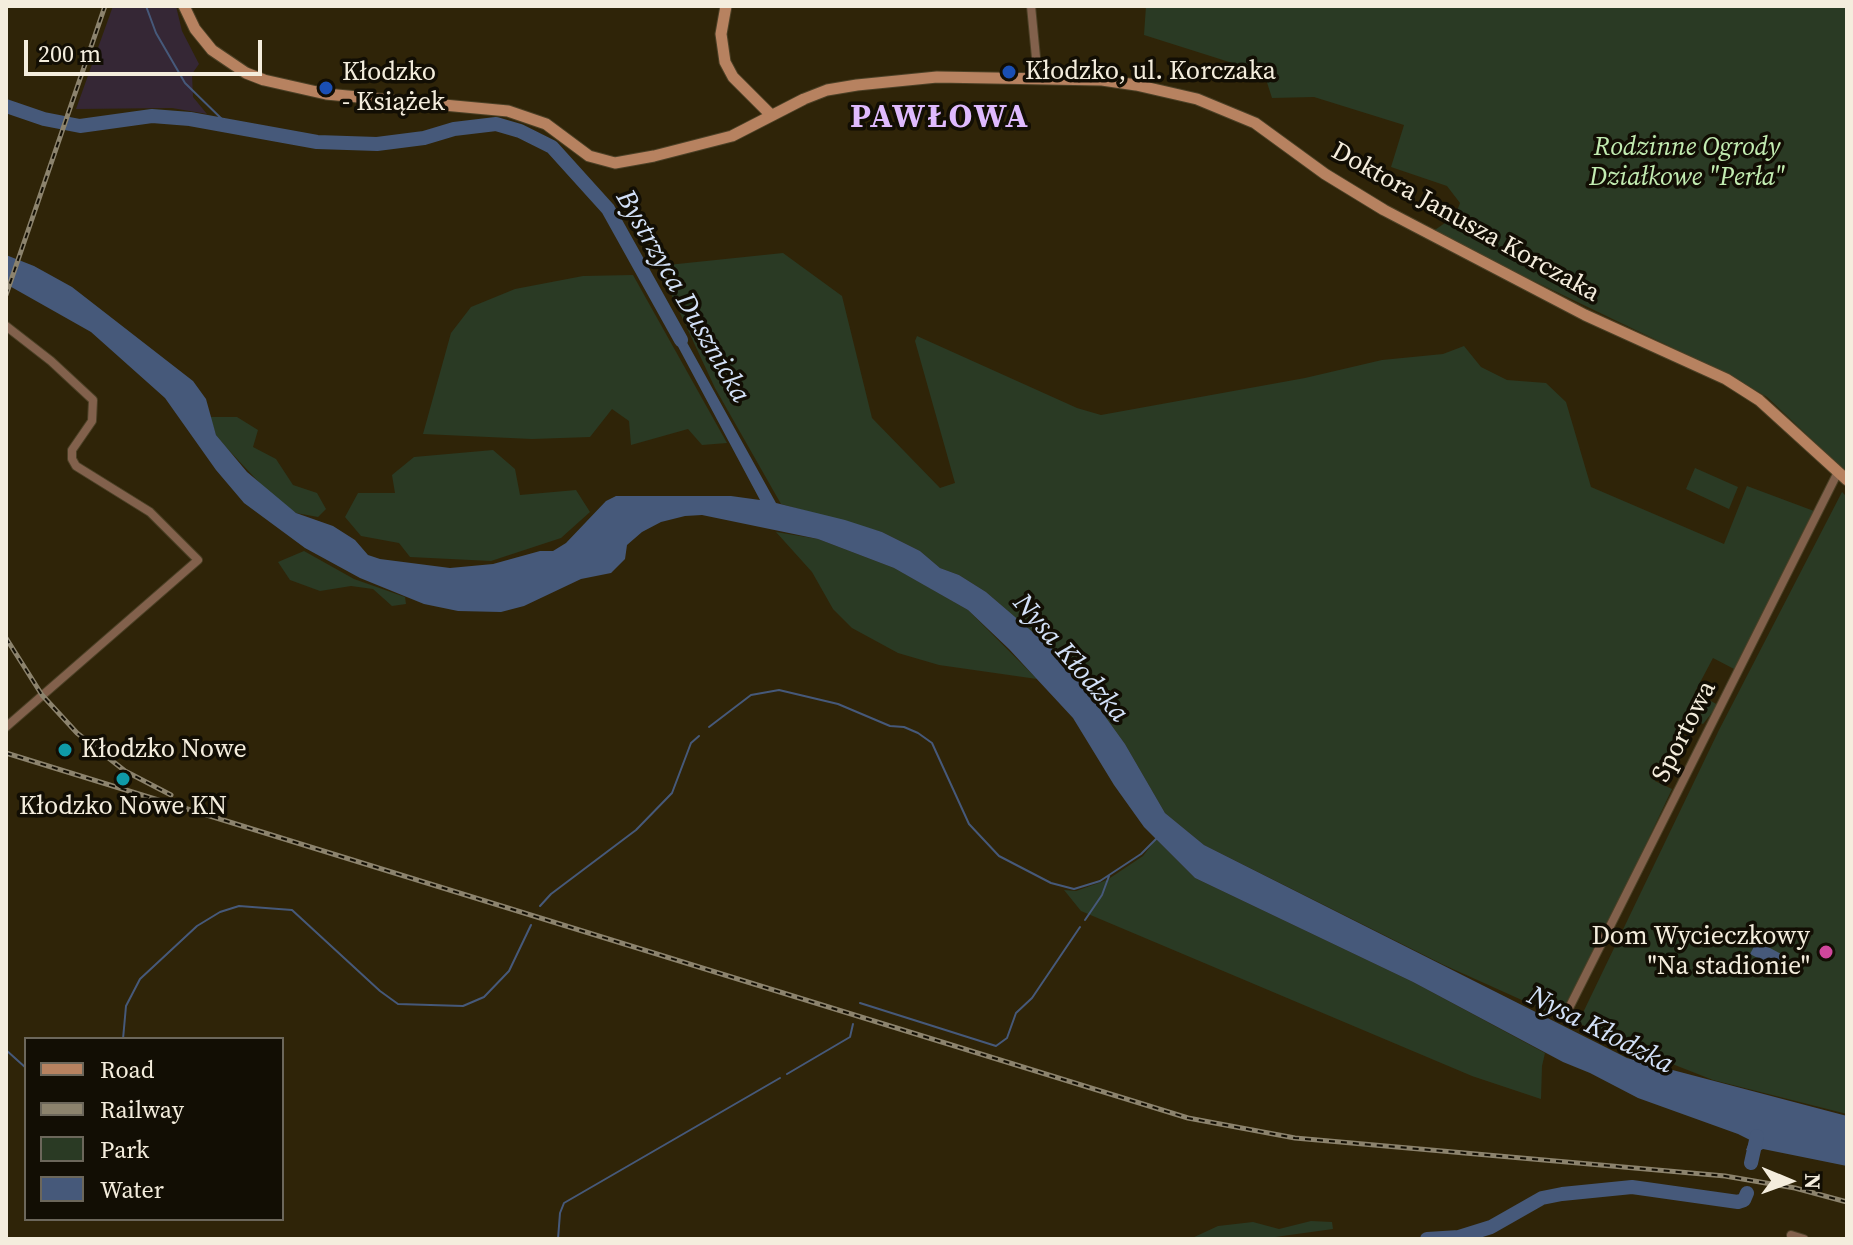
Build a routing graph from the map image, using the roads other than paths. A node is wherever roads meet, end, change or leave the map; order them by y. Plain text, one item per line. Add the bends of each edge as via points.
1 (184, 6) edge
2 (726, 6) edge
3 (1031, 6) edge
4 (1038, 78) junction
5 (771, 115) junction
6 (6, 326) edge
7 (1842, 476) edge
8 (6, 727) edge
9 (1568, 1010) dead end
10 (1791, 1235) dead end
11 (1804, 1239) edge

1 - 5 street, Doktora Janusza Korczaka via 212,50 253,76 305,91 517,113 546,124 603,162 626,162 732,136
2 - 5 street via 721,34 725,62
3 - 4 street
4 - 5 street, Doktora Janusza Korczaka via 937,77 857,85 827,90
4 - 7 street, Doktora Janusza Korczaka via 1136,85 1197,99 1255,123 1384,210 1585,315 1726,379 1759,400
6 - 8 street via 93,400 92,421 72,450 76,466 150,512 198,560
7 - 9 street, Sportowa
10 - 11 street

